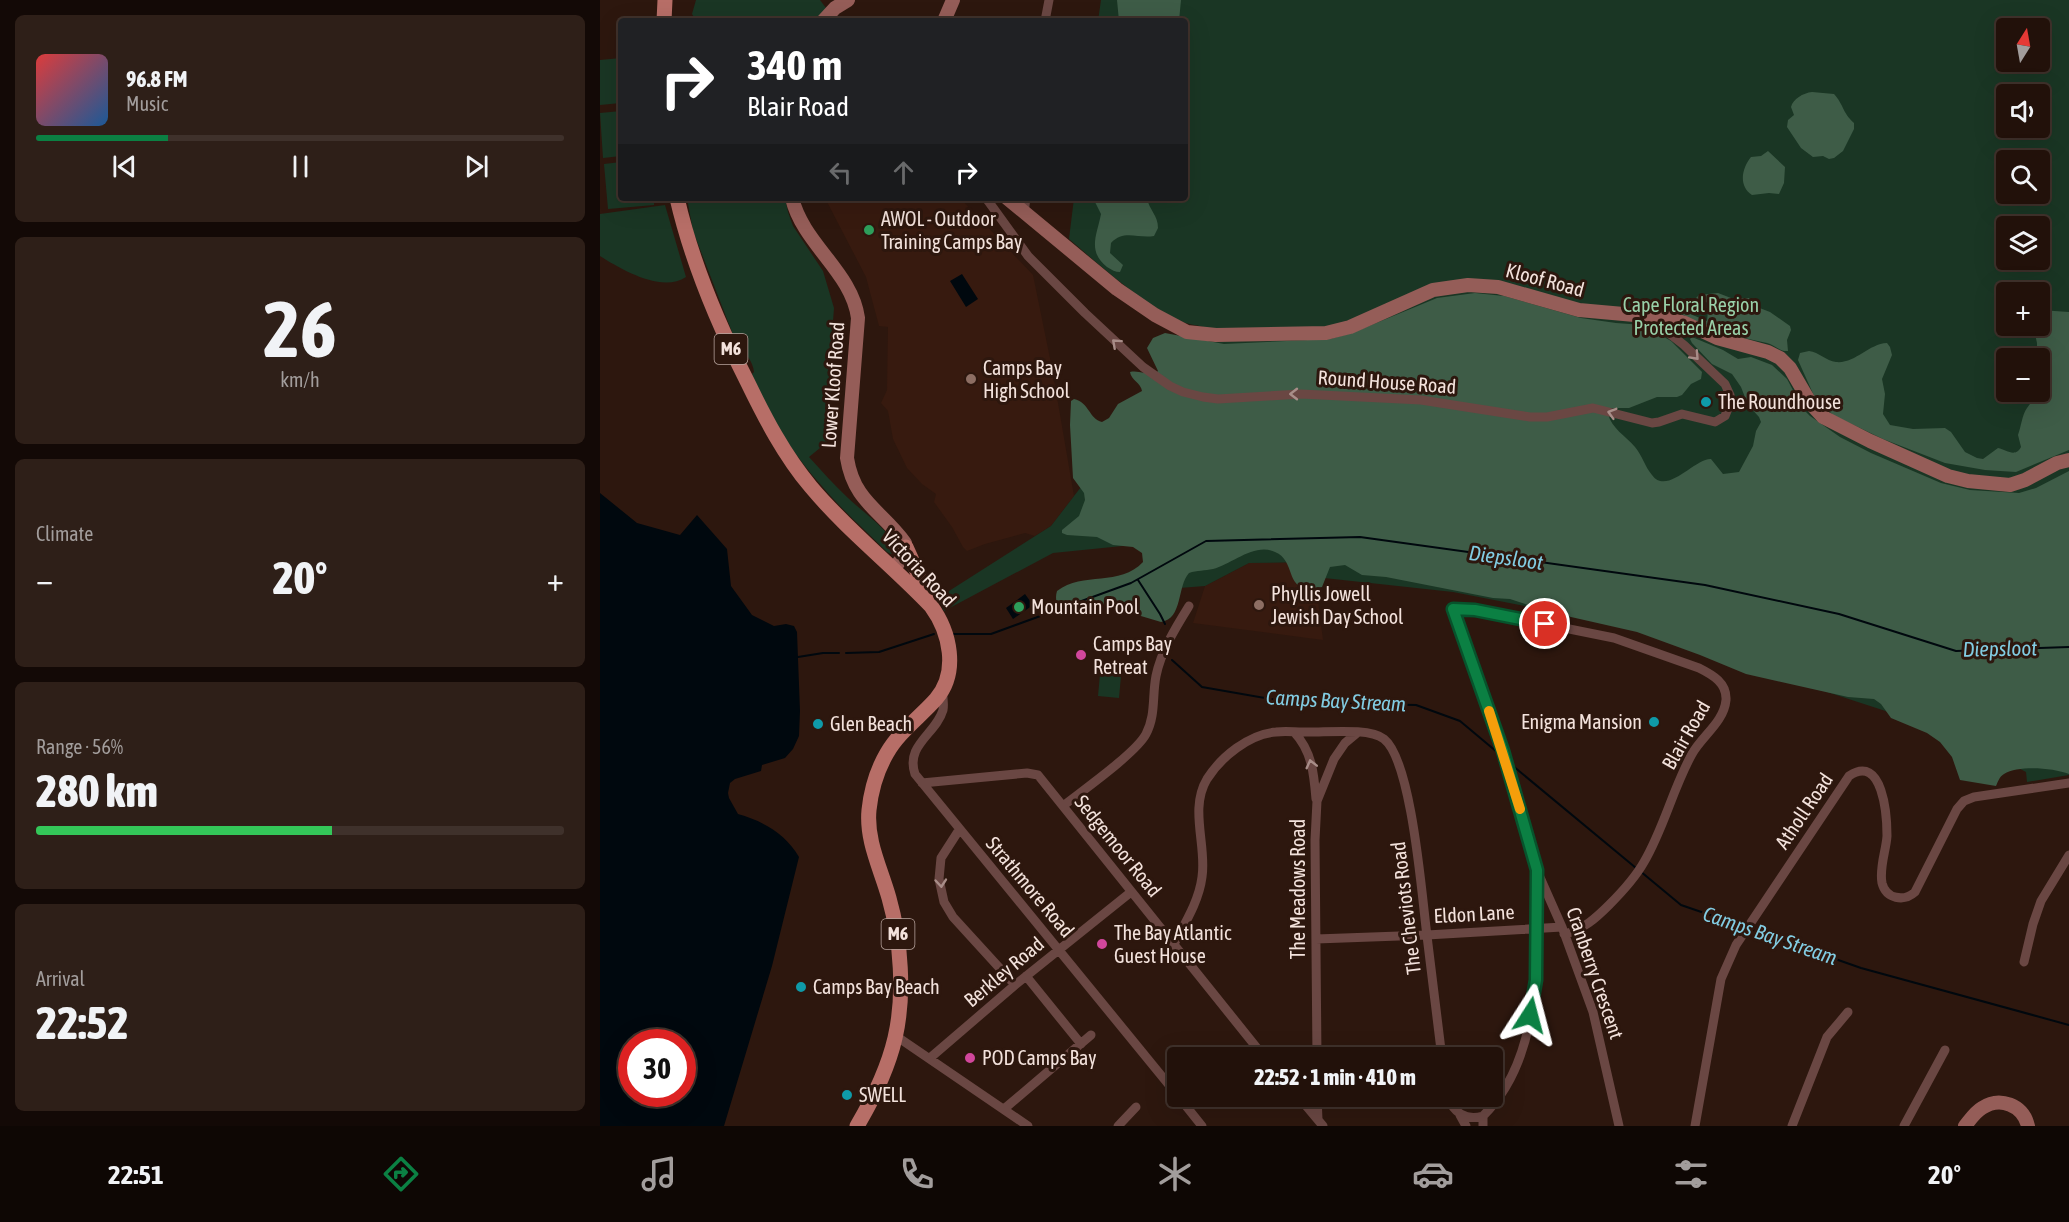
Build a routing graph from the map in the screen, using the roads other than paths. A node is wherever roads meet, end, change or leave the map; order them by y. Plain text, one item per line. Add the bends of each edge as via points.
1 (665, 0) edge
2 (848, 0) edge
3 (953, 0) edge
4 (1049, 0) edge
5 (664, 18) edge
6 (826, 18) edge
7 (945, 18) edge
8 (1046, 18) edge
9 (678, 201) edge
10 (793, 201) edge
11 (988, 201) edge
12 (1010, 201) edge
13 (1026, 201) edge
14 (1024, 213) junction
15 (1655, 316) junction
16 (2069, 459) edge
17 (906, 547) junction
18 (894, 568) junction
19 (1189, 606) dead end
20 (939, 616) junction
21 (942, 690) junction
22 (1294, 732) junction
23 (1357, 733) junction
24 (922, 783) junction
25 (2069, 783) edge
26 (1317, 801) junction
27 (1063, 806) junction
28 (959, 830) junction
29 (2069, 855) edge
30 (2066, 866) edge
31 (1537, 870) junction
32 (1131, 892) junction
33 (1537, 929) junction
34 (1563, 930) junction
35 (1427, 935) junction
36 (1316, 939) junction
37 (1174, 944) junction
38 (1059, 950) junction
39 (2024, 962) dead end
40 (1026, 976) junction
41 (1015, 985) junction
42 (1848, 1012) dead end
43 (1091, 1035) dead end
44 (896, 1036) junction
45 (1081, 1044) junction
46 (1256, 1047) edge
47 (1317, 1047) edge
48 (1441, 1047) edge
49 (1945, 1050) dead end
50 (930, 1058) junction
51 (1167, 1083) edge
52 (1136, 1107) dead end
53 (1187, 1107) edge
54 (1307, 1107) edge
55 (1319, 1107) edge
56 (1453, 1107) edge
57 (1004, 1109) junction
58 (1460, 1115) junction
59 (1483, 1121) edge
60 (1321, 1123) edge
61 (859, 1126) edge
62 (1028, 1126) edge
63 (1118, 1126) edge
64 (1202, 1126) edge
65 (1466, 1126) edge
66 (1619, 1126) edge
67 (1695, 1126) edge
68 (1792, 1126) edge
69 (1904, 1126) edge
70 (1965, 1126) edge
71 (2028, 1126) edge

1 - 5 main road
2 - 6 main road
3 - 7 main road
4 - 8 street
9 - 18 main road, Victoria Road / M6 via 700,278 767,421 812,488
10 - 17 main road, Lower Kloof Road via 804,228 845,284 856,307 846,450 850,477
15 -> 11 street, Round House Road via 1657,324 1725,384 1730,407 1721,419 1712,422 1682,414 1652,423 1593,408 1530,417 1433,401 1380,397 1203,397 1170,386 1115,342 1028,256
12 - 14 main road, Kloof Road
13 - 14 street
14 - 15 main road, Kloof Road via 1137,303 1177,328 1194,333 1326,333 1433,290 1468,285 1506,288 1579,310
15 - 16 main road, Kloof Road via 1772,354 1790,368 1823,417 1944,474 2010,485
17 - 18 main road
17 - 20 main road
18 - 20 main road, Victoria Road / M6
19 - 27 street via 1159,664 1154,710 1146,735 1129,754
20 - 21 main road, Victoria Road / M6 via 950,655
21 - 24 street, Strathmore Road via 943,711 912,759
21 - 44 main road, Victoria Road / M6 via 887,753 869,810 870,836 898,937
22 - 23 street
26 -> 22 street via 1312,763
22 - 37 street via 1270,733 1246,742 1206,781 1199,811 1203,875
23 - 26 street, The Meadows Road via 1334,759
23 - 35 street, The Cheviots Road via 1382,737 1395,756 1413,818
24 - 27 street, Sedgemoor Road via 1034,773
24 - 28 street, Strathmore Road
25 - 67 street, Atholl Road via 1964,801 1915,892 1898,898 1886,891 1881,881 1887,834 1879,783 1868,772 1853,773 1845,780 1736,945 1721,979
26 - 36 street, The Meadows Road
27 - 32 street, Sedgemoor Road
28 - 38 street, Strathmore Road
28 -> 41 street via 941,858 939,879 944,902 960,926
29 - 30 street
30 - 39 street via 2048,887 2039,907
31 - 33 street
31 - 34 street, Cranberry Crescent
31 - 34 street, Blair Road via 1503,751 1453,609 1614,638 1699,668 1724,685 1726,700 1722,714 1693,752 1643,865 1584,927
32 - 37 street, Sedgemoor Road
32 - 38 street, Berkley Road
33 - 34 street, Eldon Lane
33 - 35 street, Eldon Lane
33 - 59 street via 1534,994 1525,1037 1512,1072
34 - 66 street, Cranberry Crescent via 1593,1012
35 - 36 street, Eldon Lane
35 - 48 street, The Cheviots Road
36 - 47 street, The Meadows Road
37 - 46 street, Sedgemoor Road
38 - 40 street, Berkley Road
38 - 51 street, Strathmore Road
40 - 41 street, Berkley Road
40 - 45 street
41 - 50 street, Berkley Road
42 - 68 street via 1827,1037
43 - 45 street
44 - 50 street
44 - 61 main road, Victoria Road / M6
45 - 57 street
49 - 69 street
50 - 57 street
52 - 63 street
53 - 64 street, Strathmore Road
54 - 60 street
55 - 60 street
56 - 58 street
57 - 62 street
58 - 59 street
58 - 65 street
70 - 71 main road via 1977,1111 1998,1102 2015,1107

